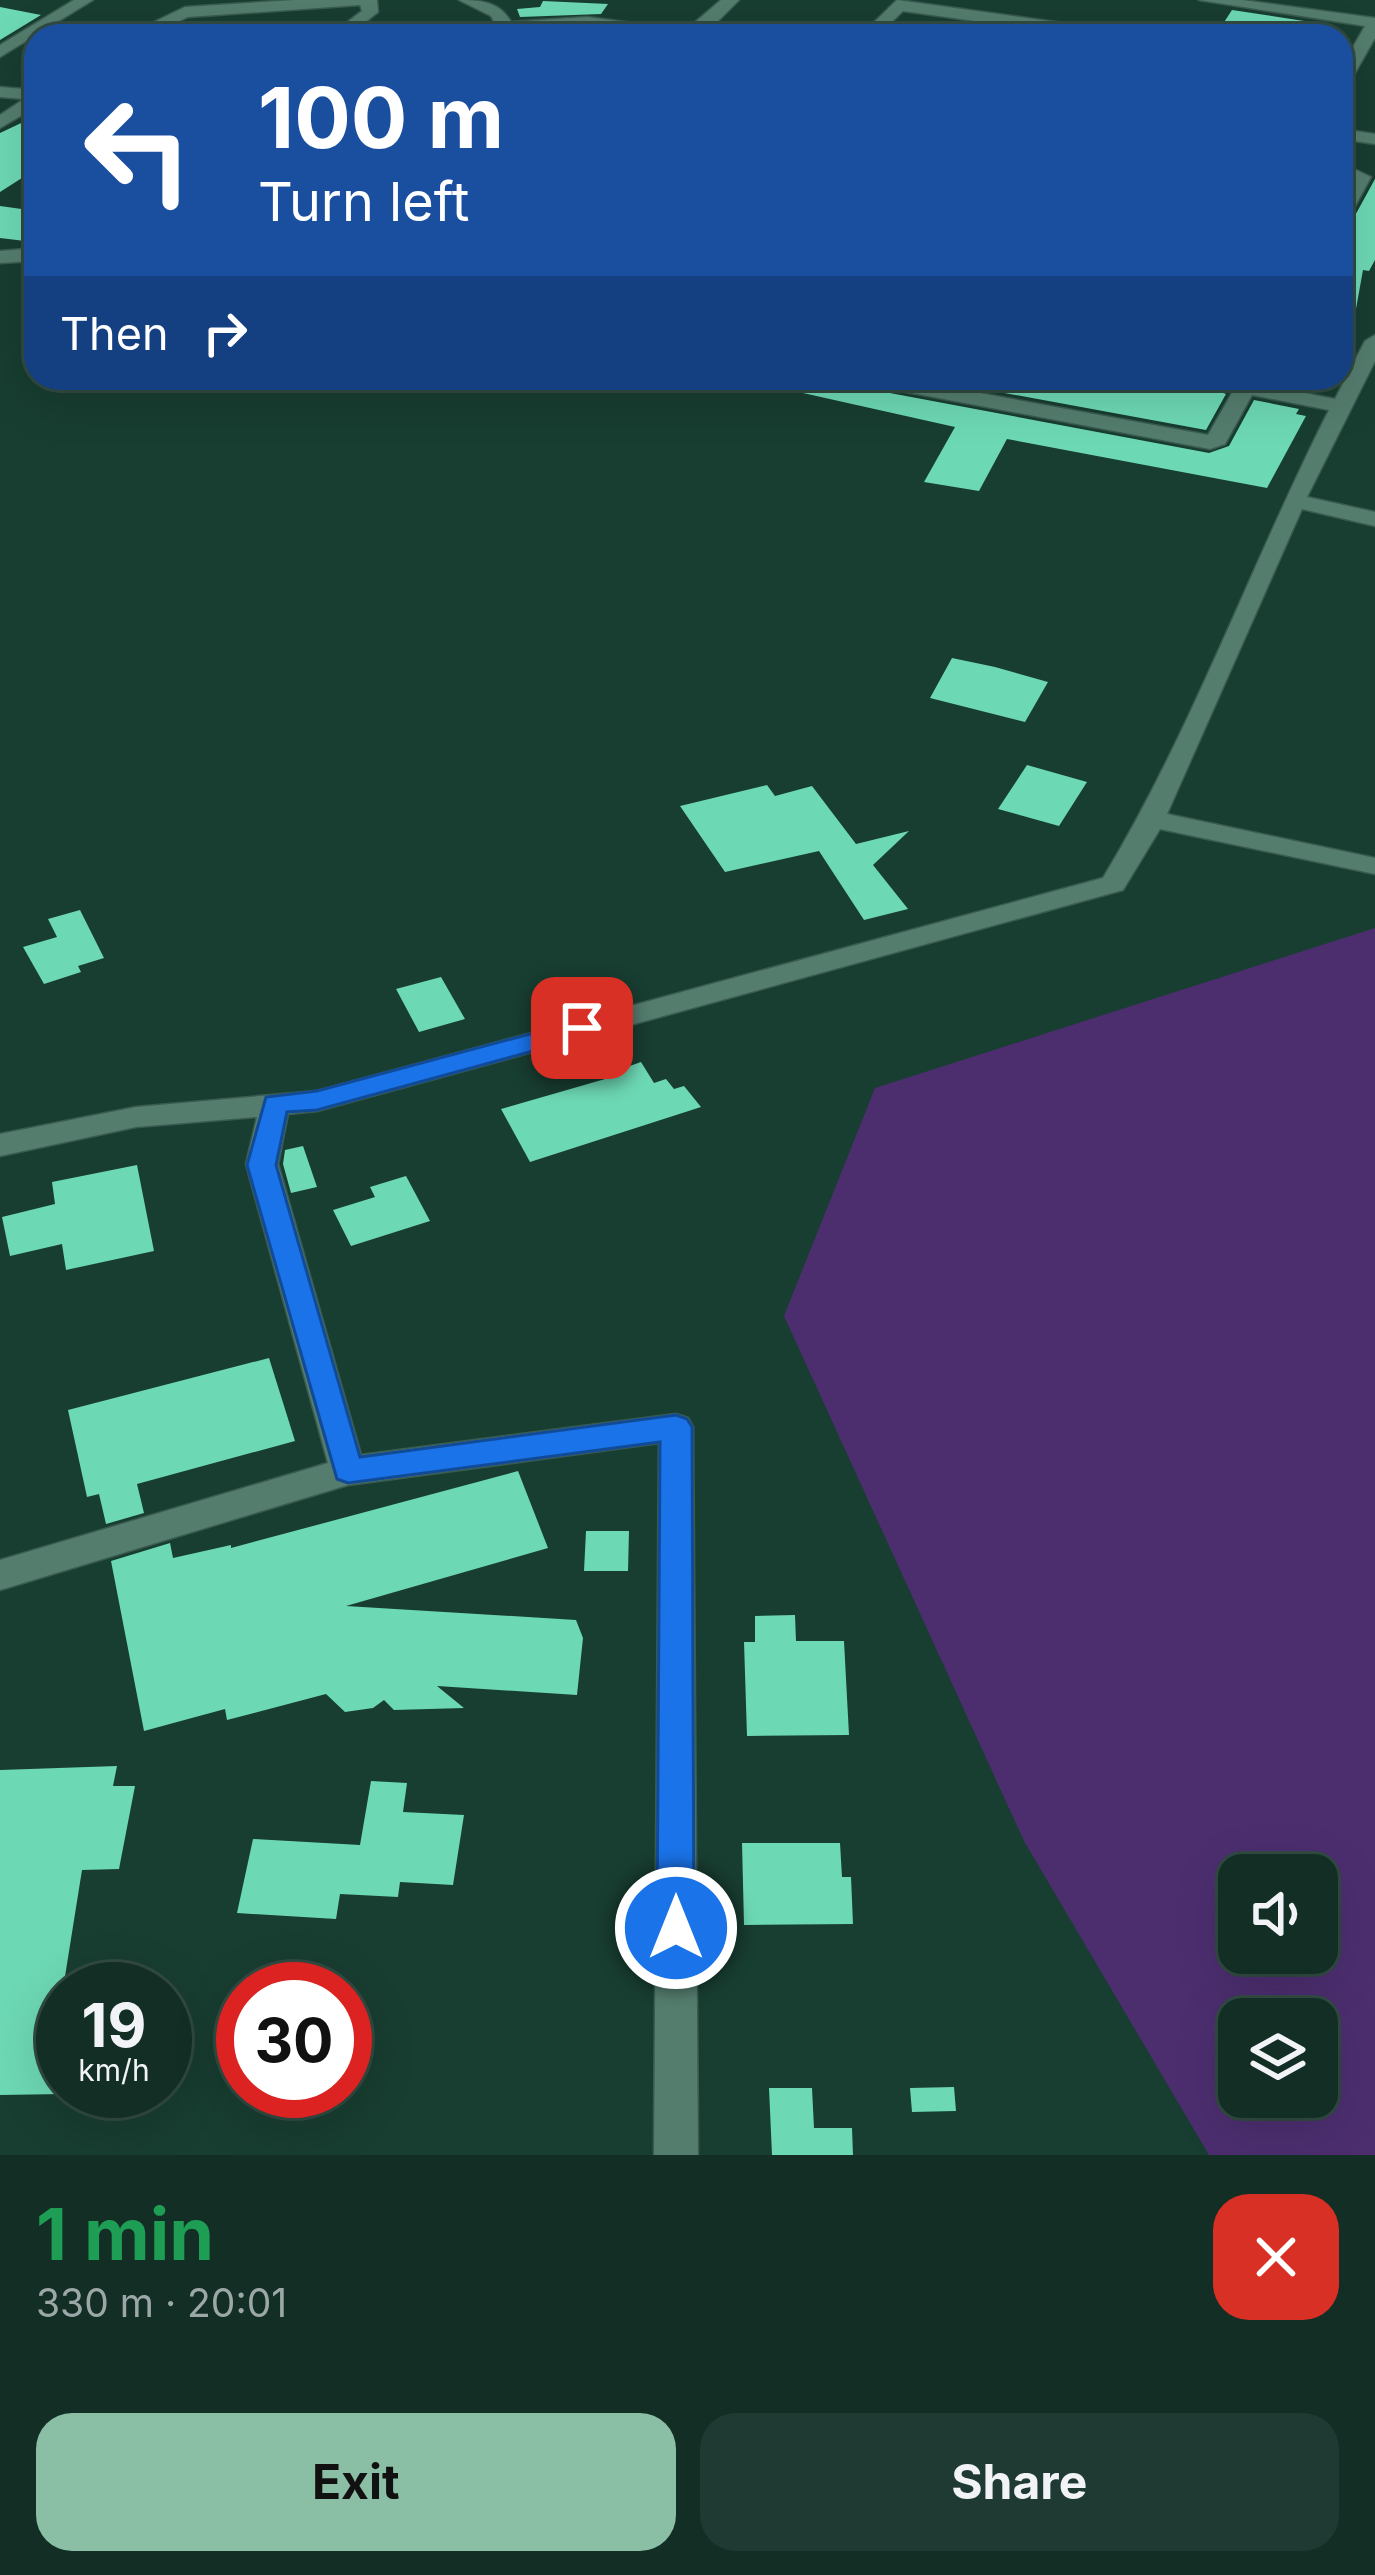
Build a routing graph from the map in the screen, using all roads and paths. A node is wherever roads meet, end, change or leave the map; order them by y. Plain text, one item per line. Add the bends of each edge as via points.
1 (85, 0) edge
2 (368, 0) edge
3 (467, 0) edge
4 (731, 0) edge
5 (1207, 0) edge
6 (903, 3) edge
7 (962, 6) edge
8 (1375, 23) edge
9 (48, 24) edge
10 (159, 24) edge
11 (354, 24) edge
12 (504, 24) edge
13 (549, 24) edge
14 (613, 24) edge
15 (705, 24) edge
16 (881, 24) edge
17 (1057, 24) edge
18 (1353, 57) edge
19 (1375, 341) edge
20 (1353, 384) edge
21 (930, 390) edge
22 (1244, 390) edge
23 (1277, 390) edge
24 (1350, 390) edge
25 (1342, 406) junction
26 (1294, 501) junction
27 (1375, 519) edge
28 (1152, 819) junction
29 (1375, 866) edge
30 (275, 1104) junction
31 (0, 1145) edge
32 (348, 1471) junction
33 (0, 1575) edge
34 (676, 2155) edge

1 - 9 street
2 - 10 street via 185,12
2 - 11 street via 370,12
3 - 12 street via 498,13
4 - 15 street
5 - 8 street
6 - 7 street
6 - 16 street
7 - 17 street
8 - 18 street
13 - 14 street
19 - 20 street
21 - 22 street via 1210,442
23 - 25 street
24 - 25 street
25 - 26 street
26 - 27 street
26 - 28 street
28 - 29 street
28 - 30 street via 1113,884 317,1101
30 - 31 street via 136,1118
30 - 32 street via 262,1165
32 - 33 street
32 - 34 street via 676,1427

